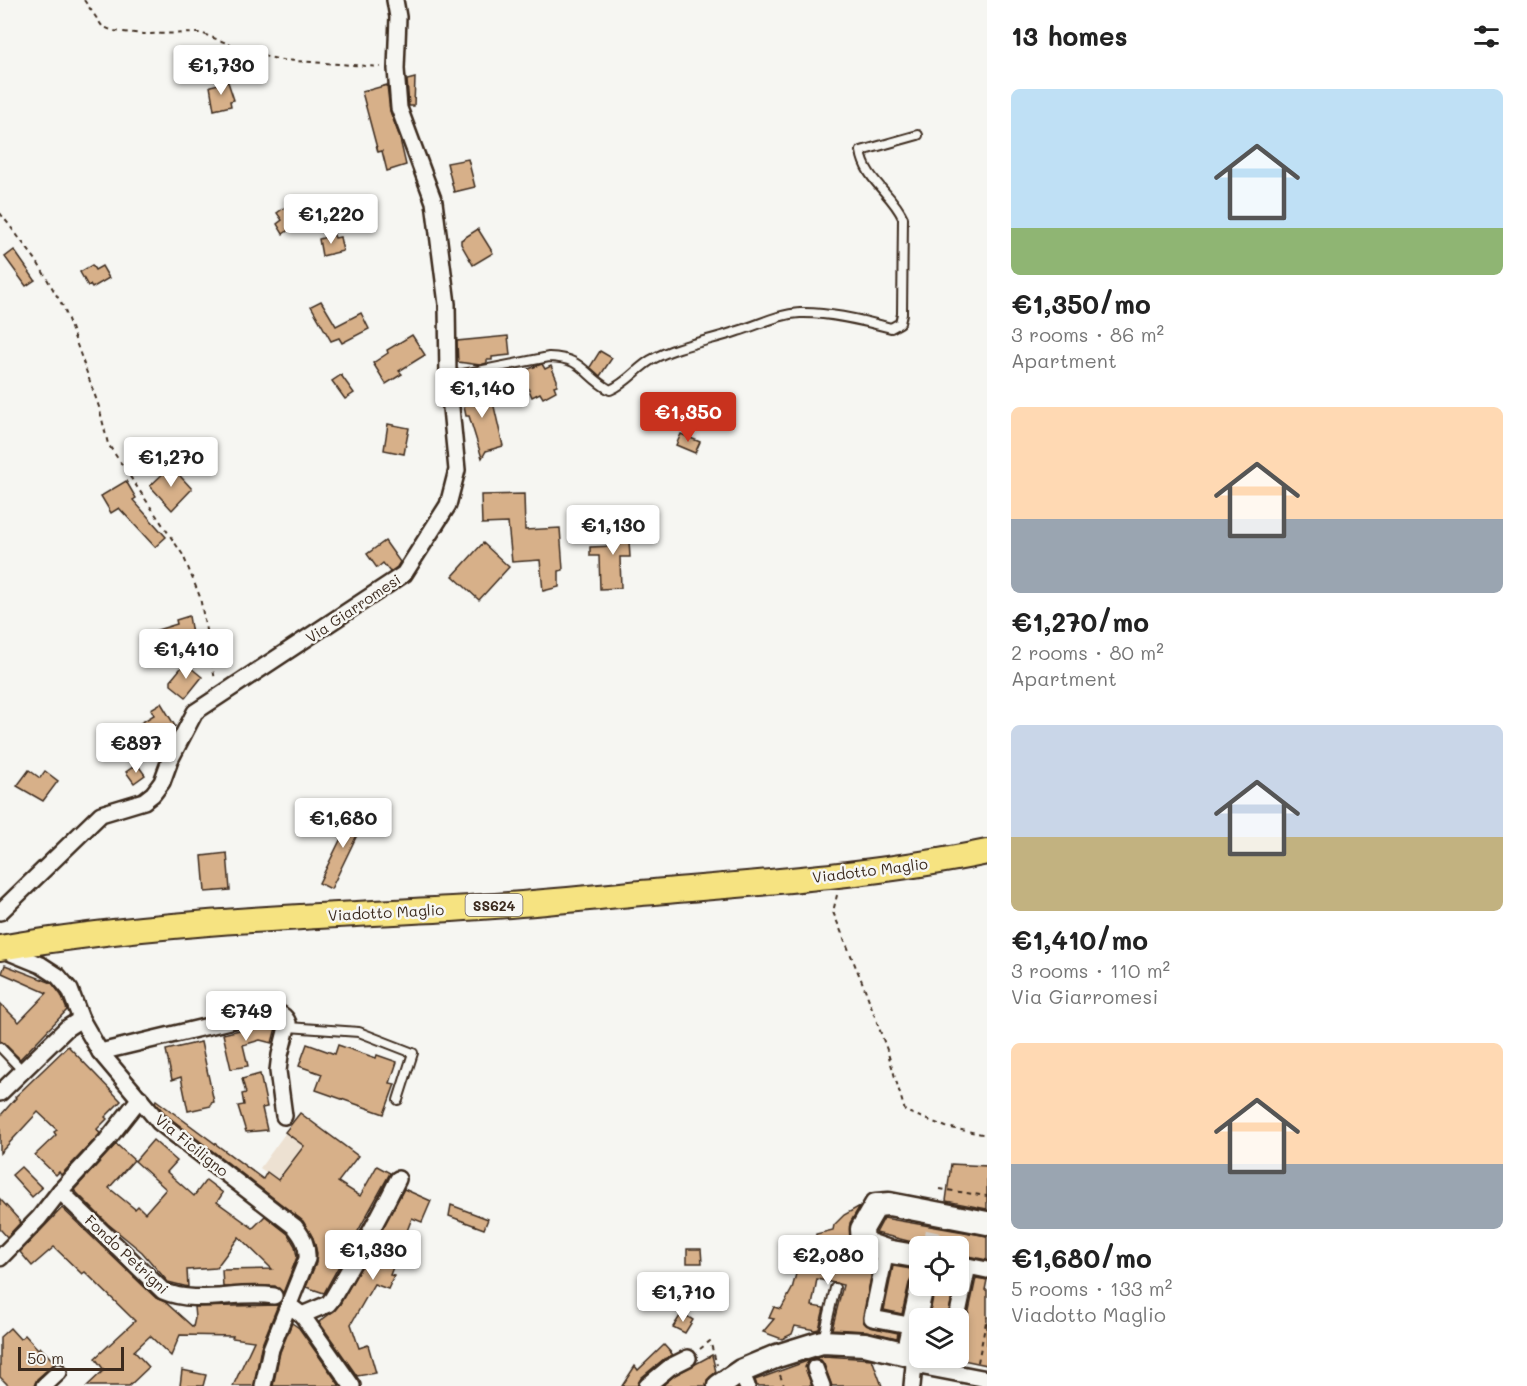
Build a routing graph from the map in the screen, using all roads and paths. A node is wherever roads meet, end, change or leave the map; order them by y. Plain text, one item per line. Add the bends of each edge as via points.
1 (84, 0) edge
2 (395, 0) edge
3 (396, 69) junction
4 (918, 135) dead end
5 (0, 213) edge
6 (448, 377) junction
7 (218, 698) junction
8 (987, 852) edge
9 (838, 888) dead end
10 (0, 912) edge
11 (0, 948) edge
12 (81, 1019) junction
13 (288, 1027) junction
14 (0, 1047) edge
15 (100, 1052) junction
16 (23, 1071) junction
17 (0, 1093) edge
18 (140, 1098) junction
19 (398, 1100) dead end
20 (284, 1116) dead end
21 (987, 1135) edge
22 (398, 1179) dead end
23 (940, 1189) dead end
24 (60, 1191) junction
25 (987, 1196) edge
26 (987, 1223) edge
27 (886, 1251) junction
28 (909, 1255) edge
29 (0, 1258) edge
30 (969, 1266) edge
31 (987, 1270) edge
32 (835, 1288) dead end
33 (285, 1300) junction
34 (302, 1315) junction
35 (987, 1317) edge
36 (909, 1325) edge
37 (822, 1342) junction
38 (688, 1358) joint
39 (909, 1358) edge
40 (815, 1368) dead end
41 (911, 1368) edge
42 (957, 1368) edge
43 (778, 1369) dead end
44 (59, 1372) dead end
45 (981, 1378) edge
46 (732, 1381) edge
47 (44, 1386) edge
48 (263, 1386) edge
49 (352, 1386) edge
50 (647, 1386) edge
51 (784, 1386) edge
52 (822, 1386) edge
53 (912, 1386) edge

1 - 3 path via 102,26 113,31 201,33 254,54 282,60
2 - 3 street, Via Giarromesi
3 - 6 street, Via Giarromesi via 399,108 434,202 447,304
4 - 6 lane via 861,151 865,168 903,218 902,315 900,323 891,328 800,313 778,317 682,346 650,361 610,390 577,362 564,357
5 - 7 path via 36,260 64,308 108,444 183,555 200,597
6 - 7 street, Via Giarromesi via 457,470 448,505 404,574
7 - 10 street, Via Giarromesi via 195,712 153,794 144,801 101,814
8 - 11 main road, Viadotto Maglio / SS624 via 783,881 454,909 293,916 137,929
9 - 21 path via 832,912 876,1020 905,1111 946,1127
11 - 12 street, Via Ficiligno via 58,976 70,990
12 - 15 street, Via Ficiligno
12 - 16 street
13 - 15 street via 286,1018 271,1011
13 - 19 lane via 359,1032 412,1053
13 - 20 street via 278,1071
14 - 16 lane
15 - 18 street, Via Ficiligno
16 - 17 street
18 - 24 street
18 - 33 street, Via Ficiligno via 159,1122 295,1227 308,1249 307,1259
22 - 34 street via 332,1299
23 - 25 path
24 - 29 street
24 - 33 street, Fondo Petrigni via 163,1291 183,1298 259,1294
26 - 27 main road via 879,1204 873,1208 861,1236 866,1245
27 - 28 main road
27 - 36 street via 872,1318
30 - 31 street
32 - 37 lane
33 - 34 street
33 - 48 street
34 - 49 street
35 - 45 path
37 - 39 main road via 865,1344
37 - 46 main road via 777,1356
38 - 46 path via 710,1341
38 - 50 street
40 - 52 street
41 - 53 street
42 - 45 street
43 - 51 path
44 - 47 street

